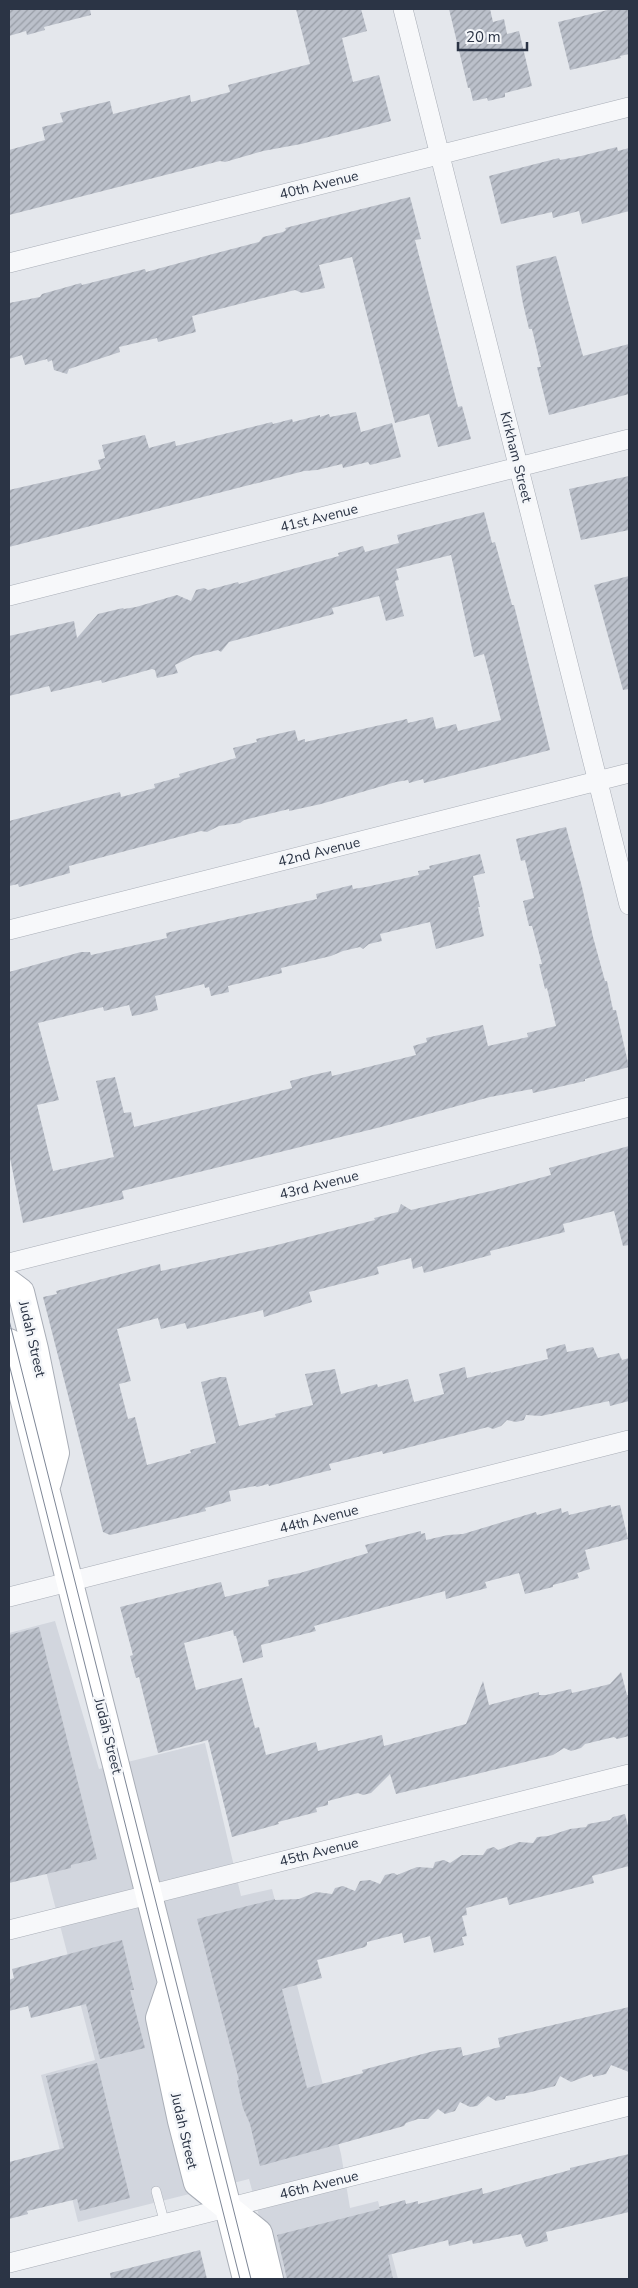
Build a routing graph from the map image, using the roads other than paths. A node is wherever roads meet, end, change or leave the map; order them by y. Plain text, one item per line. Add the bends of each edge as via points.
1 (403, 9) edge
2 (629, 106) edge
3 (440, 154) junction
4 (9, 263) edge
5 (629, 440) edge
6 (519, 467) junction
7 (9, 596) edge
8 (629, 773) edge
9 (598, 781) junction
10 (629, 905) edge
11 (9, 930) edge
12 (629, 1107) edge
13 (9, 1264) edge
14 (9, 1283) edge
15 (9, 1342) edge
16 (629, 1440) edge
17 (46, 1489) junction
18 (70, 1582) junction
19 (9, 1597) edge
20 (629, 1774) edge
21 (148, 1895) junction
22 (9, 1930) edge
23 (171, 1983) junction
24 (629, 2106) edge
25 (156, 2191) dead end
26 (228, 2208) junction
27 (165, 2224) junction
28 (9, 2264) edge
29 (246, 2279) edge
30 (270, 2279) edge

1 - 3 street, Kirkham Street
2 - 3 street, 40th Avenue
3 - 4 street, 40th Avenue
3 - 6 street, Kirkham Street
5 - 6 street, 41st Avenue
6 - 7 street, 41st Avenue
6 - 9 street, Kirkham Street
8 - 9 street, 42nd Avenue
9 - 10 street, Kirkham Street
9 - 11 street, 42nd Avenue
12 - 13 street, 43rd Avenue
14 - 17 street, Judah Street via 21,1292 56,1453
15 - 17 street, Judah Street
16 - 18 street, 44th Avenue
17 - 18 street, Judah Street
18 - 19 street, 44th Avenue
18 - 21 street, Judah Street
20 - 21 street, 45th Avenue
21 - 22 street, 45th Avenue
21 - 23 street, Judah Street
23 - 26 street, Judah Street
23 - 26 street, Judah Street via 159,2018 164,2057 197,2184
24 - 26 street, 46th Avenue
25 - 27 lane
26 - 27 street, 46th Avenue
26 - 29 street, Judah Street
26 - 30 street, Judah Street via 259,2233
27 - 28 street, 46th Avenue

